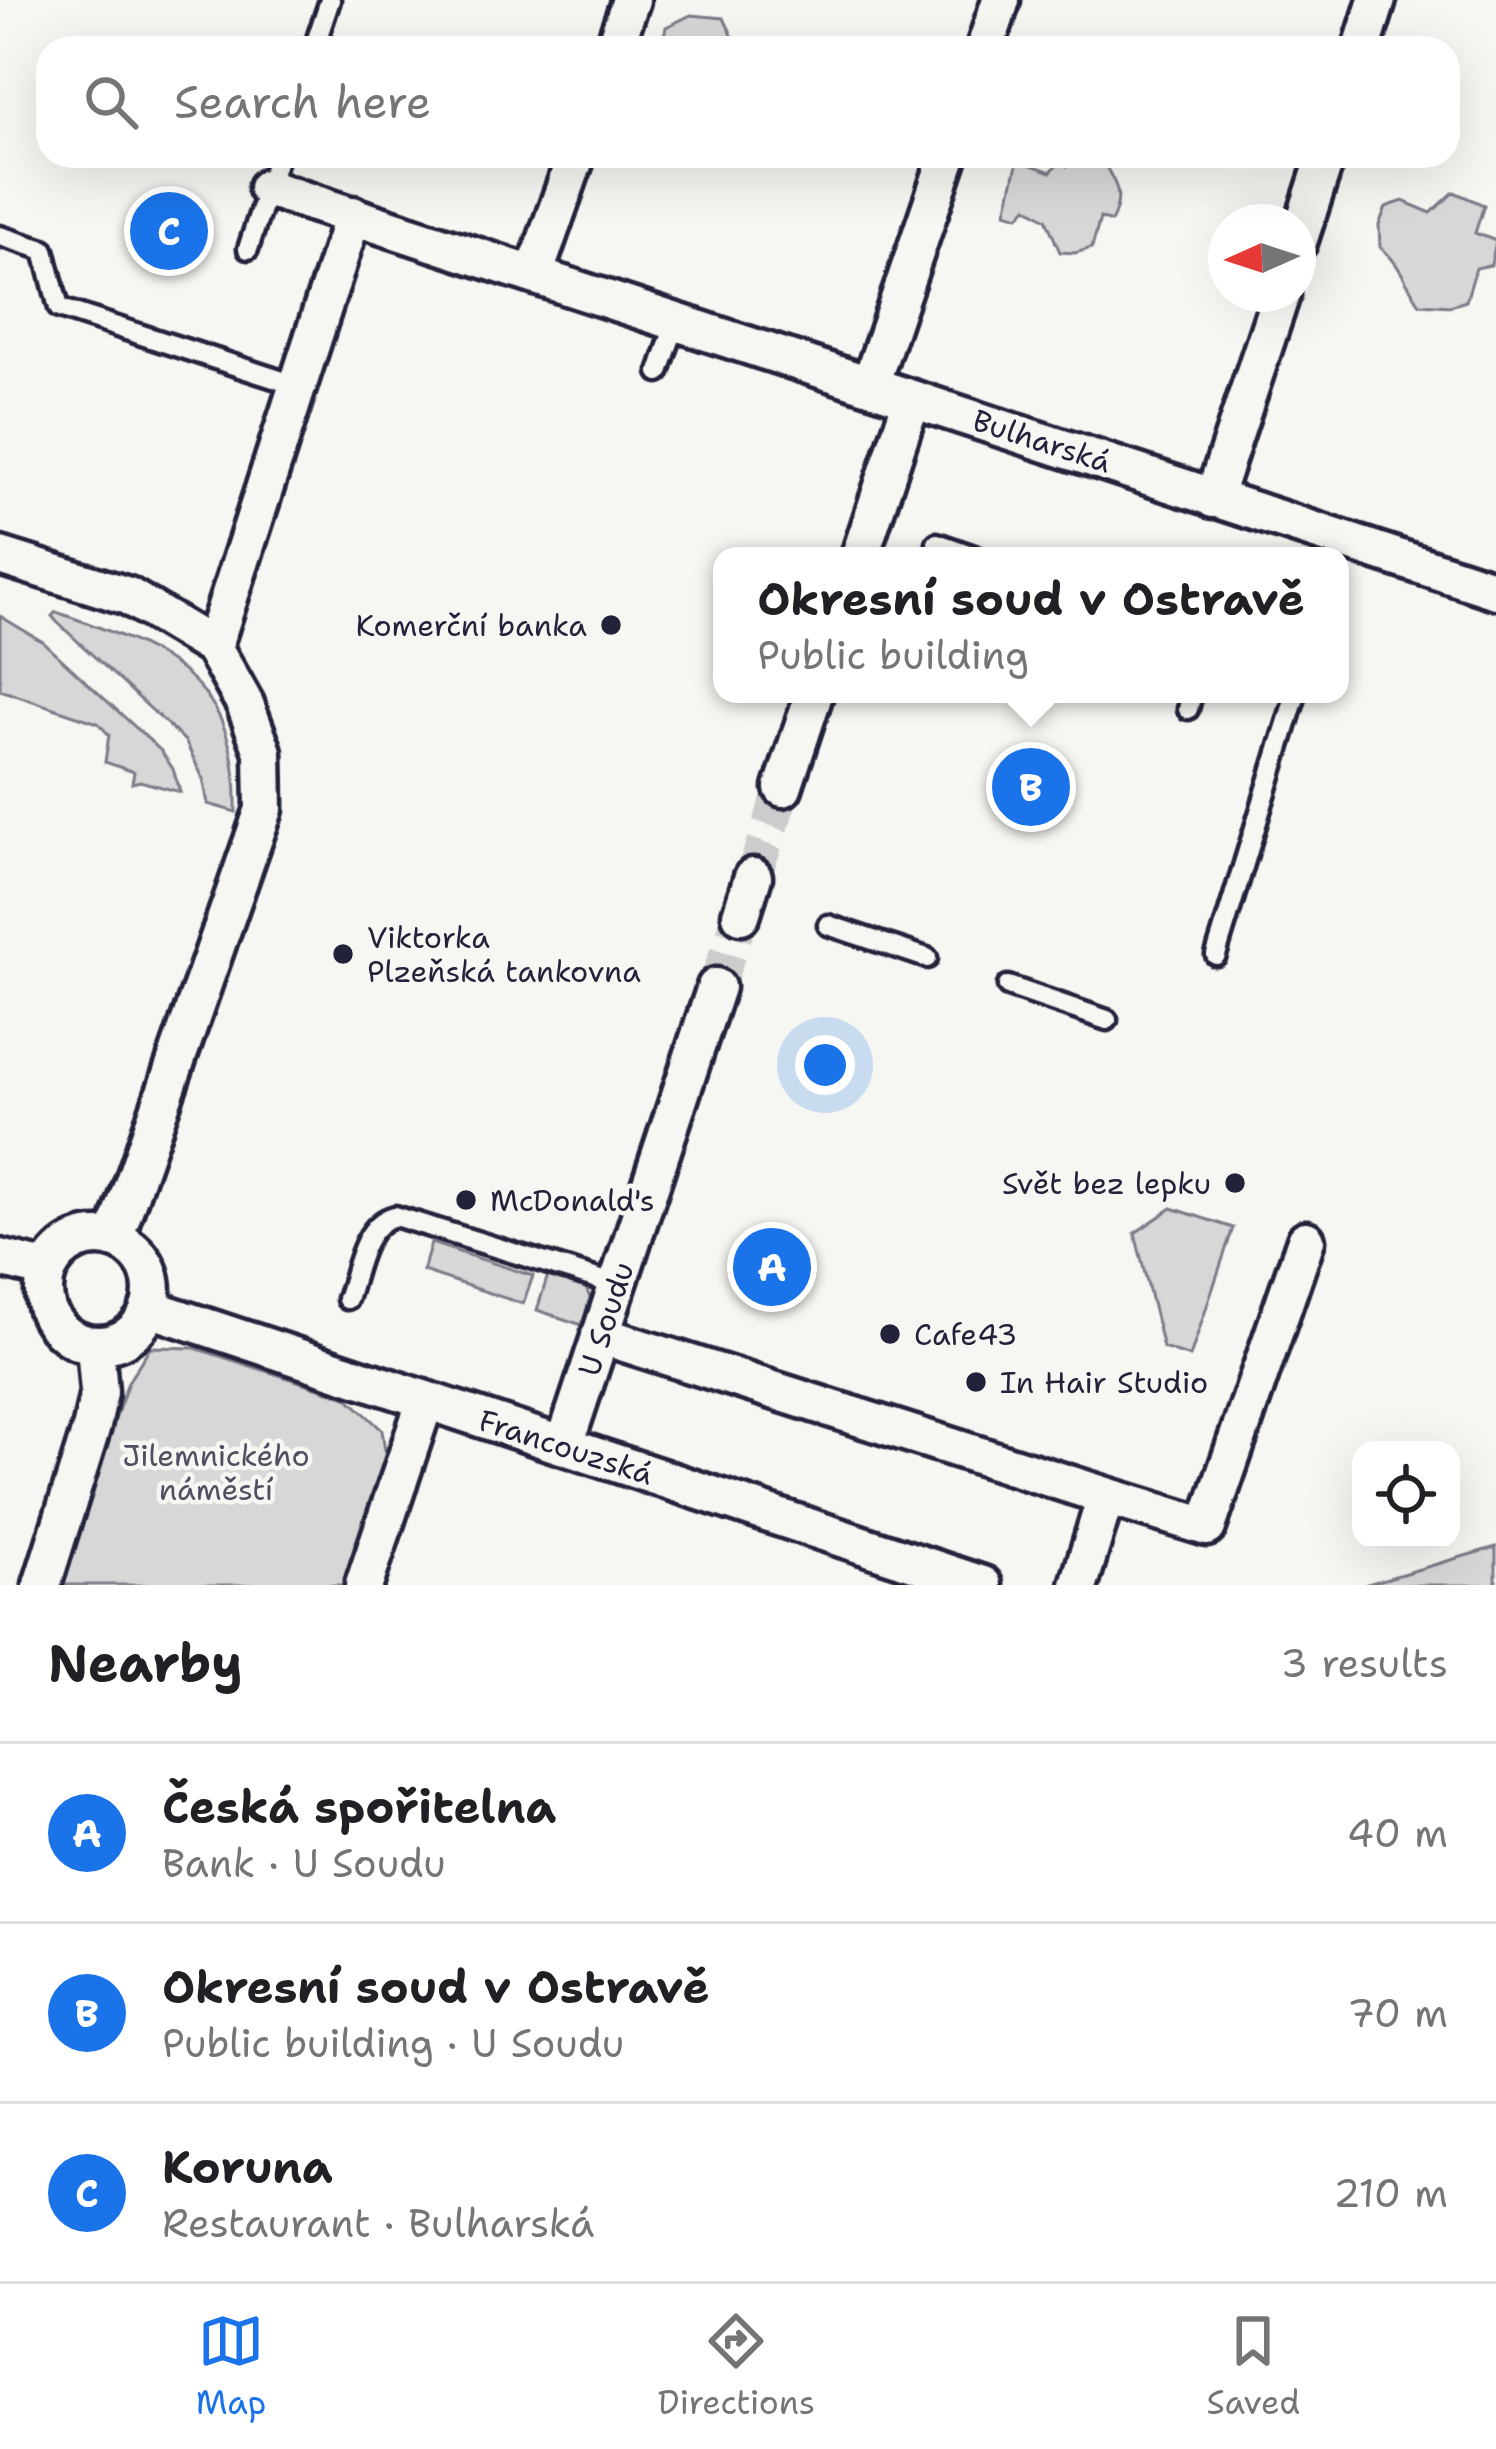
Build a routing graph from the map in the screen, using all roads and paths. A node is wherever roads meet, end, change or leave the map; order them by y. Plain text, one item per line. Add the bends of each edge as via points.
1 (330, 0) edge
2 (631, 0) edge
3 (1001, 0) edge
4 (1377, 0) edge
5 (318, 36) edge
6 (618, 36) edge
7 (989, 36) edge
8 (1366, 36) edge
9 (572, 168) edge
10 (944, 168) edge
11 (1322, 168) edge
12 (272, 172) edge
13 (1310, 204) edge
14 (352, 215) junction
15 (0, 236) edge
16 (248, 249) dead end
17 (534, 275) junction
18 (1275, 312) edge
19 (676, 322) junction
20 (659, 372) dead end
21 (298, 386) junction
22 (869, 386) junction
23 (912, 399) junction
24 (1214, 499) junction
25 (937, 543) dead end
26 (863, 547) edge
27 (948, 547) edge
28 (1338, 547) edge
29 (1349, 550) edge
30 (0, 556) edge
31 (1496, 590) edge
32 (213, 647) junction
33 (811, 703) edge
34 (1293, 703) edge
35 (783, 788) tunnel mouth
36 (828, 925) dead end
37 (1216, 956) dead end
38 (927, 958) dead end
39 (1008, 986) dead end
40 (716, 987) tunnel mouth
41 (1107, 1020) dead end
42 (114, 1239) junction
43 (1306, 1240) dead end
44 (0, 1258) edge
45 (48, 1270) junction
46 (617, 1285) junction
47 (347, 1300) dead end
48 (149, 1308) junction
49 (601, 1335) junction
50 (95, 1346) junction
51 (425, 1402) junction
52 (564, 1446) junction
53 (1106, 1496) junction
54 (41, 1585) edge
55 (364, 1585) edge
56 (983, 1585) edge
57 (1079, 1585) edge

1 - 5 lane
2 - 6 street
3 - 7 street
4 - 8 street
9 - 17 street
10 - 22 street
11 - 13 street
12 - 14 street, Bulharská
12 - 16 lane
14 - 17 street, Bulharská
14 - 21 street
15 - 21 lane via 44,250 59,308
17 - 19 street, Bulharská
18 - 24 street
19 - 20 lane
19 - 22 street, Bulharská
21 - 32 street
22 - 23 street, Bulharská
23 - 24 street, Bulharská
23 - 26 street
24 - 28 street, Bulharská
25 - 27 lane
29 - 31 street, Bulharská
30 - 32 street via 128,596
32 - 42 street via 263,752 264,809
33 - 35 street
34 - 37 lane
36 - 38 lane
39 - 41 lane
40 - 46 street, U Soudu
42 - 45 street via 75,1242
42 - 48 street via 146,1266
43 - 53 street via 1207,1527
44 - 45 street
45 - 50 street via 44,1299 56,1326
46 - 47 lane via 395,1216 369,1236
46 - 49 street, U Soudu
48 - 50 street via 122,1340
48 - 51 street, Francouzská
49 - 52 street, U Soudu
49 - 53 street
50 - 54 street via 92,1426
51 - 52 street, Francouzská
51 - 55 street
52 - 56 street, Francouzská
53 - 57 street

